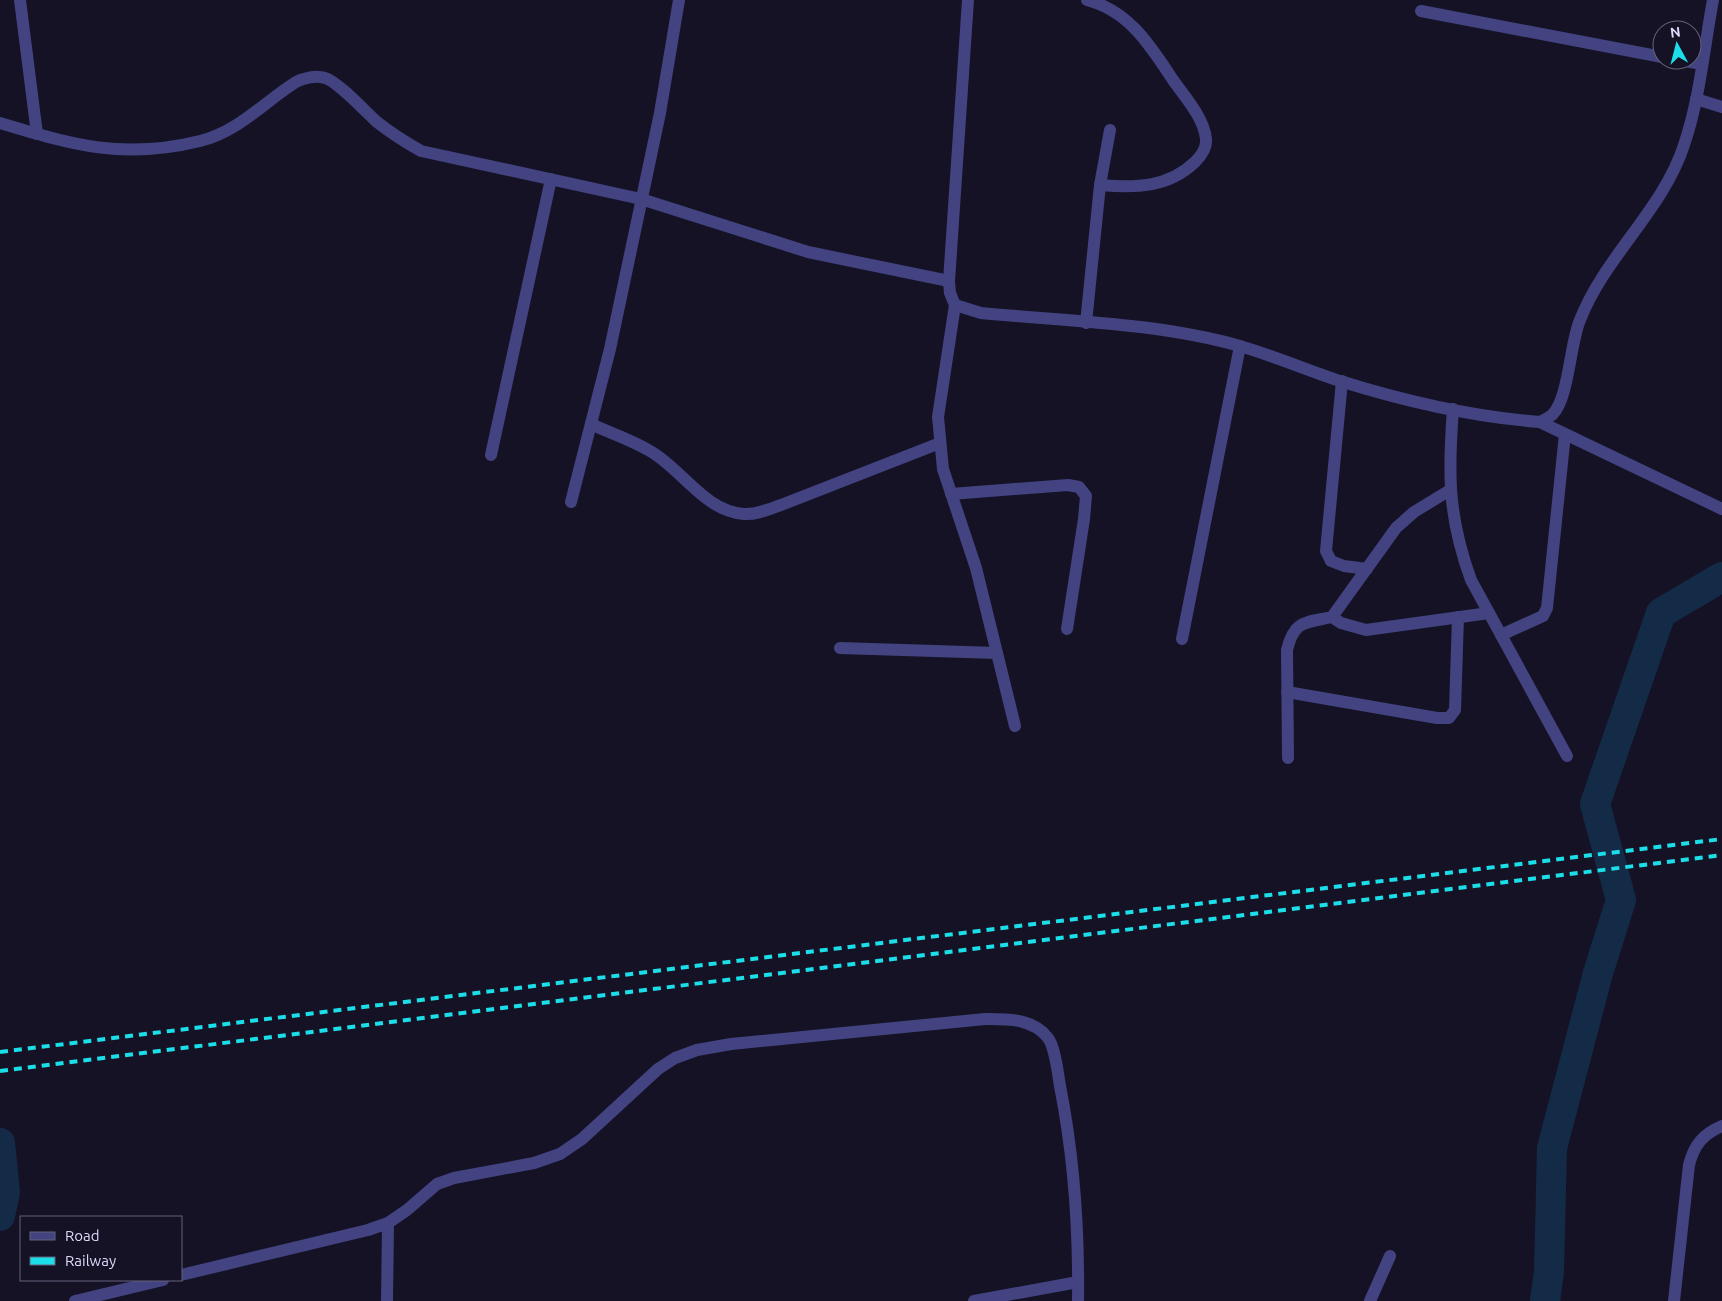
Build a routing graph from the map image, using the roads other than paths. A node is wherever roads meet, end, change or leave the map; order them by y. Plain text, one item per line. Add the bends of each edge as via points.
1 (20, 0) edge
2 (678, 0) edge
3 (968, 0) edge
4 (1087, 0) edge
5 (1713, 0) edge
6 (1421, 11) dead end
7 (1652, 55) edge
8 (1702, 64) edge
9 (1701, 70) edge
10 (1696, 99) junction
11 (1722, 107) edge
12 (0, 123) edge
13 (1110, 130) dead end
14 (37, 134) junction
15 (551, 179) junction
16 (1100, 185) junction
17 (641, 198) junction
18 (949, 281) junction
19 (955, 305) junction
20 (1086, 323) junction
21 (1240, 346) junction
22 (1342, 381) junction
23 (1454, 409) junction
24 (1540, 422) junction
25 (591, 424) junction
26 (1566, 434) junction
27 (940, 443) junction
28 (491, 454) dead end
29 (1450, 490) junction
30 (951, 494) junction
31 (571, 502) dead end
32 (1722, 509) edge
33 (1367, 569) junction
34 (1489, 613) junction
35 (1332, 617) junction
36 (1458, 617) junction
37 (1068, 629) dead end
38 (1501, 635) junction
39 (1182, 639) dead end
40 (840, 648) dead end
41 (997, 653) junction
42 (1288, 692) junction
43 (1015, 726) dead end
44 (1567, 756) dead end
45 (1288, 758) dead end
46 (1722, 1126) edge
47 (388, 1223) junction
48 (1390, 1256) dead end
49 (182, 1275) edge
50 (159, 1281) edge
51 (1078, 1282) junction
52 (75, 1301) edge
53 (387, 1301) edge
54 (974, 1301) edge
55 (1078, 1301) edge
56 (1370, 1301) edge
57 (1674, 1301) edge

1 - 14 street
2 - 17 street via 660,113
3 - 18 street
4 - 16 street via 1115,11 1149,42 1202,123 1206,140 1202,155 1190,167 1165,182 1127,188
5 - 8 street
6 - 7 street
9 - 10 street
10 - 11 street
10 - 24 street via 1684,146 1670,176 1588,300 1579,322 1560,402 1553,414
12 - 14 street
13 - 16 street
14 - 15 street via 97,148 129,151 200,141 222,134 297,82 309,77 326,78 399,139 421,151
15 - 17 street
15 - 28 street
16 - 20 street
17 - 18 street via 808,252
17 - 25 street
18 - 19 street
19 - 20 street via 981,313
19 - 27 street via 938,417
20 - 21 street via 1150,330
21 - 22 street
21 - 39 street
22 - 23 street via 1419,403
22 - 33 street via 1326,551 1331,561
23 - 24 street
23 - 29 street
24 - 26 street
25 - 27 street via 650,451 711,502 744,514 781,505
25 - 31 street
26 - 32 street
26 - 38 street via 1547,608 1543,616
27 - 30 street via 943,469
29 - 33 street via 1414,512 1396,528
29 - 34 street via 1460,550 1471,580
30 - 37 street via 1068,485 1079,487 1086,496
30 - 41 street via 976,568
33 - 35 street
34 - 36 street
34 - 38 street
35 - 36 street via 1366,630
35 - 42 street via 1303,624 1291,633 1287,650
36 - 42 street via 1455,710 1449,718
38 - 44 street
40 - 41 street
41 - 43 street
42 - 45 street
46 - 57 street via 1703,1136 1693,1148
47 - 49 street
47 - 51 street via 437,1184 534,1163 560,1154 582,1139 658,1069 697,1050 946,1022 1012,1018 1034,1026 1049,1039 1057,1067 1077,1204
47 - 53 street
48 - 56 street
50 - 52 street
51 - 54 street
51 - 55 street

